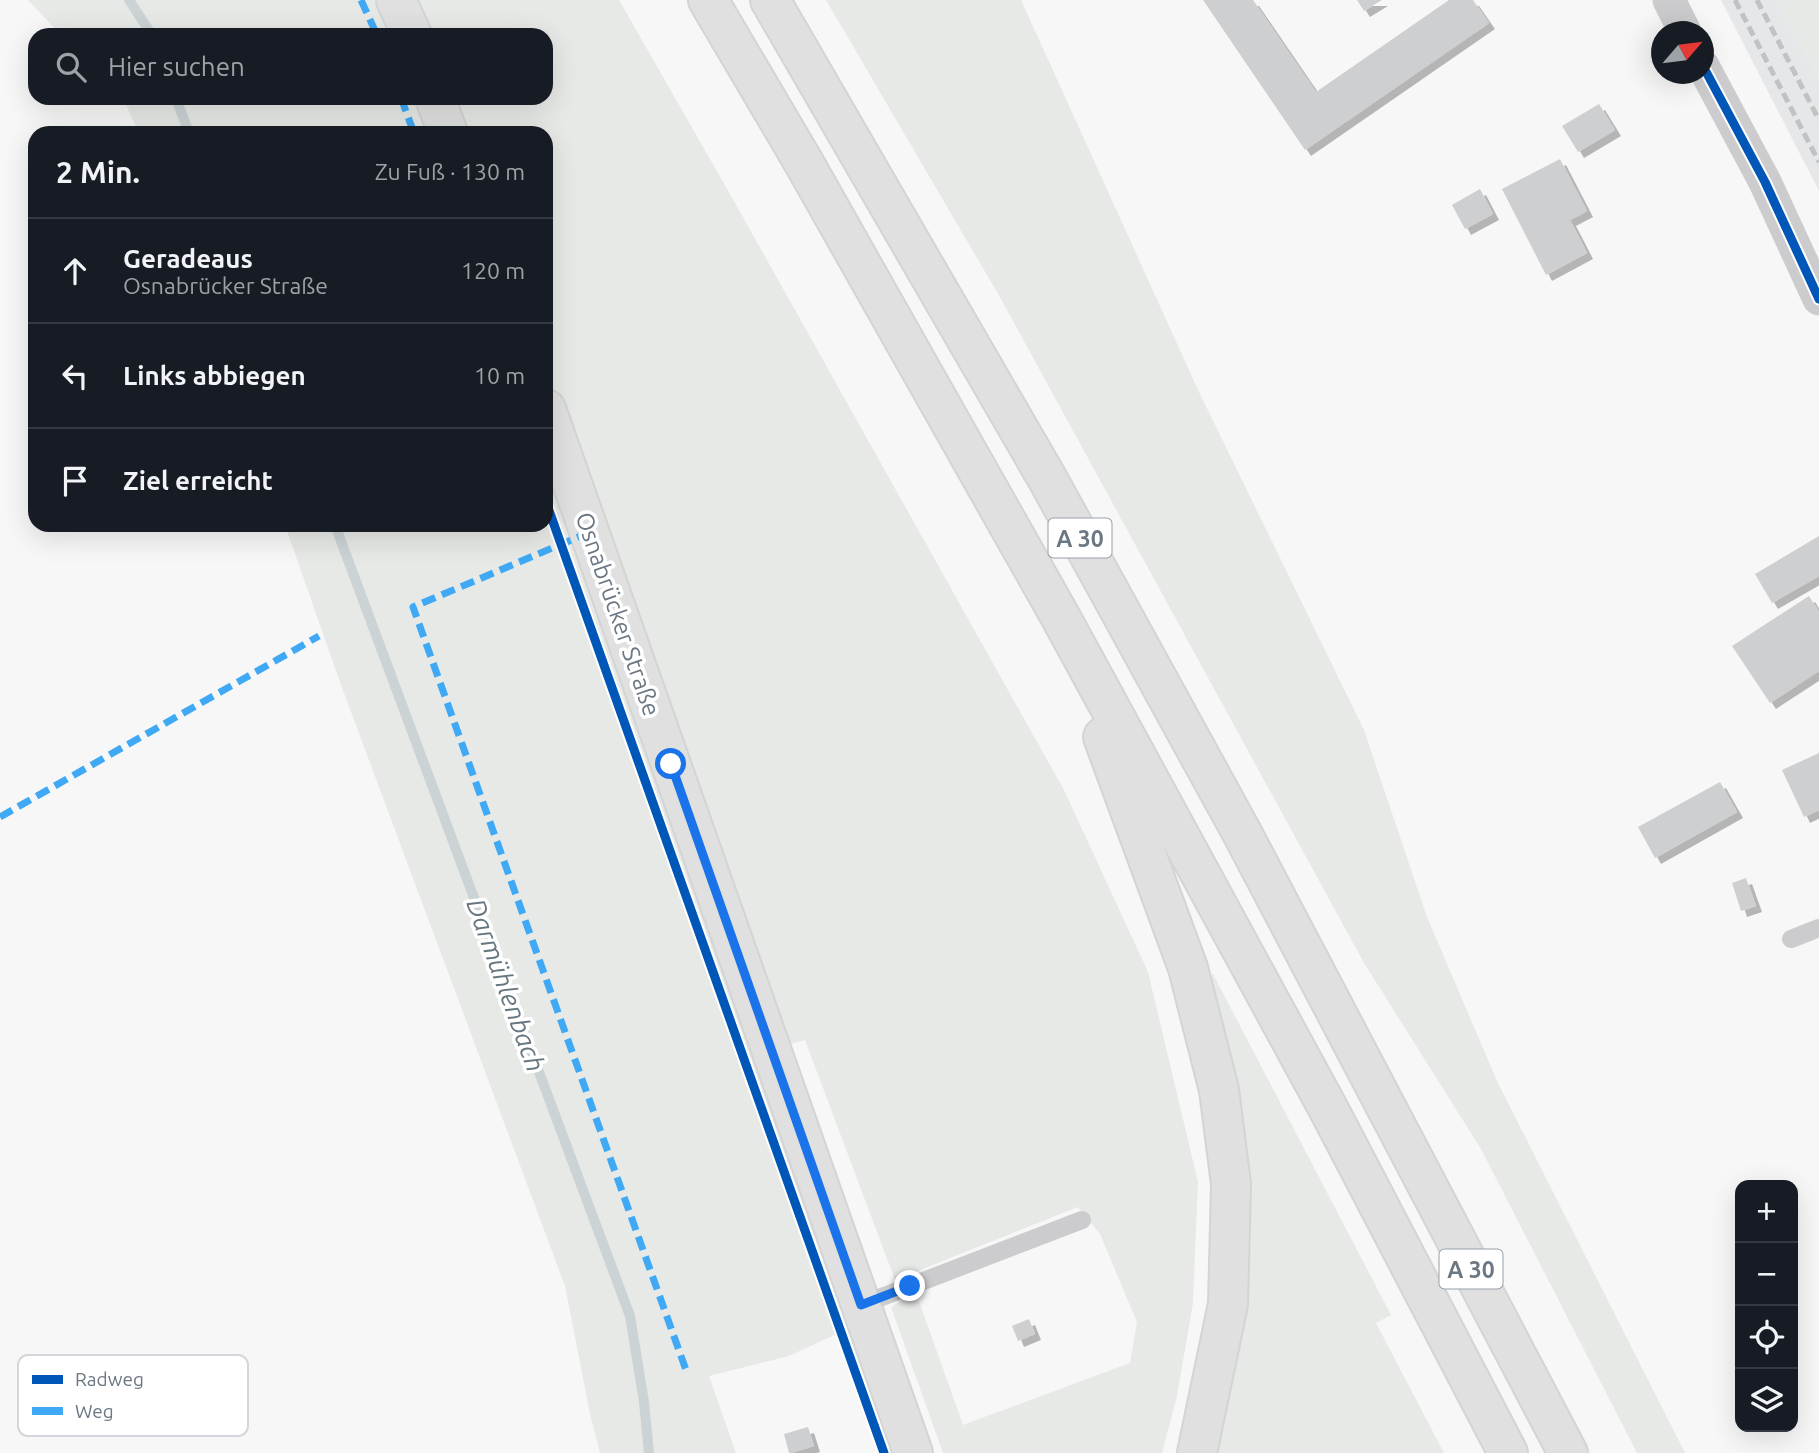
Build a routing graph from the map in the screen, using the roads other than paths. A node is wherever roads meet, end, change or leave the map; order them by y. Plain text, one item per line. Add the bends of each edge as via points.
1 (396, 0) edge
2 (708, 0) edge
3 (770, 0) edge
4 (1669, 0) edge
5 (1680, 21) edge
6 (409, 28) edge
7 (1713, 84) edge
8 (438, 105) edge
9 (445, 126) edge
10 (1819, 299) edge
11 (553, 429) edge
12 (1059, 616) junction
13 (1819, 928) edge
14 (1791, 939) dead end
15 (1082, 1220) dead end
16 (861, 1305) junction
17 (913, 1453) edge
18 (1197, 1453) edge
19 (1508, 1453) edge
20 (1568, 1453) edge

1 - 6 main road
2 - 12 main road, A 30
3 - 20 main road, A 30 via 1047,478 1241,831
4 - 5 street
7 - 10 street
8 - 9 main road
11 - 16 main road, Osnabrücker Straße
12 - 18 main road via 1188,968 1219,1090 1231,1184 1228,1304
12 - 19 main road, A 30 via 1329,1110
13 - 14 lane
15 - 16 lane
16 - 17 main road, Osnabrücker Straße

